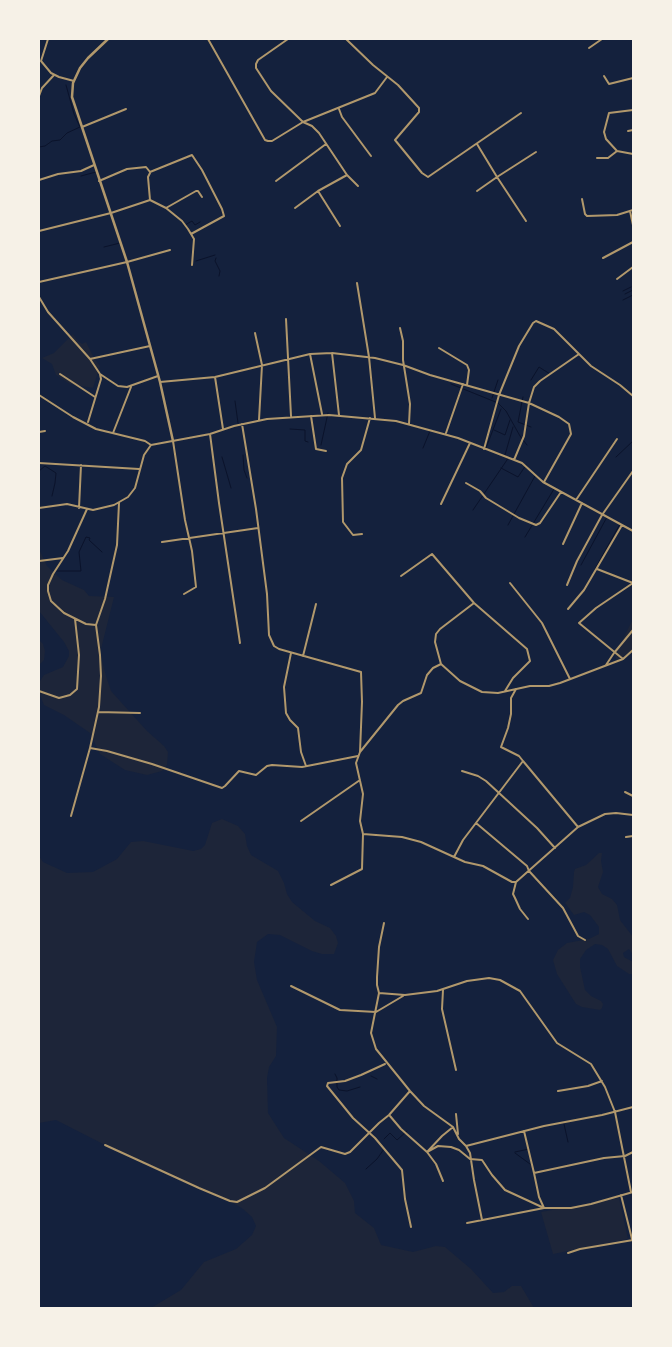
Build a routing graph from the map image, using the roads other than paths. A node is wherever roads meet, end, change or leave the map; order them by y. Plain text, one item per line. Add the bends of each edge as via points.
1 (48, 39) edge
2 (108, 39) edge
3 (208, 39) edge
4 (288, 39) edge
5 (346, 39) edge
6 (602, 39) edge
7 (589, 48) dead end
8 (54, 75) junction
9 (387, 76) junction
10 (604, 76) dead end
11 (633, 78) edge
12 (74, 81) junction
13 (39, 96) edge
14 (339, 108) junction
15 (126, 109) dead end
16 (633, 110) edge
17 (521, 113) dead end
18 (304, 122) junction
19 (82, 126) junction
20 (633, 130) edge
21 (628, 131) dead end
22 (326, 144) junction
23 (477, 144) junction
24 (617, 151) junction
25 (536, 152) dead end
26 (633, 154) edge
27 (371, 156) dead end
28 (597, 158) dead end
29 (94, 165) junction
30 (150, 172) junction
31 (346, 176) junction
32 (497, 177) junction
33 (39, 180) edge
34 (99, 181) junction
35 (276, 181) dead end
36 (358, 186) dead end
37 (318, 191) junction
38 (477, 191) dead end
39 (202, 197) dead end
40 (582, 199) dead end
41 (150, 200) junction
42 (166, 208) junction
43 (295, 208) dead end
44 (633, 210) edge
45 (630, 211) junction
46 (111, 213) junction
47 (526, 221) dead end
48 (633, 225) edge
49 (340, 226) dead end
50 (39, 231) edge
51 (191, 234) junction
52 (633, 242) edge
53 (170, 250) dead end
54 (603, 258) dead end
55 (127, 262) junction
56 (192, 266) dead end
57 (633, 267) edge
58 (617, 279) dead end
59 (39, 282) edge
60 (357, 283) dead end
61 (39, 297) edge
62 (286, 319) dead end
63 (400, 328) dead end
64 (255, 333) dead end
65 (150, 346) junction
66 (439, 348) dead end
67 (332, 353) junction
68 (310, 354) junction
69 (580, 354) junction
70 (369, 357) junction
71 (288, 358) junction
72 (90, 359) junction
73 (39, 363) edge
74 (262, 365) junction
75 (404, 365) junction
76 (39, 367) edge
77 (60, 374) dead end
78 (100, 374) junction
79 (158, 376) junction
80 (215, 377) junction
81 (160, 382) junction
82 (463, 384) junction
83 (467, 385) junction
84 (131, 386) junction
85 (39, 395) edge
86 (499, 395) junction
87 (633, 396) edge
88 (95, 397) junction
89 (529, 403) junction
90 (322, 414) junction
91 (311, 416) junction
92 (339, 416) junction
93 (291, 417) junction
94 (370, 418) junction
95 (375, 418) junction
96 (259, 420) junction
97 (87, 423) junction
98 (242, 424) junction
99 (409, 424) junction
100 (223, 430) junction
101 (45, 431) dead end
102 (39, 432) edge
103 (446, 433) junction
104 (113, 434) junction
105 (210, 434) junction
106 (617, 439) dead end
107 (173, 441) junction
108 (470, 443) junction
109 (151, 445) junction
110 (484, 448) junction
111 (326, 451) dead end
112 (514, 460) junction
113 (39, 463) edge
114 (81, 465) junction
115 (139, 469) junction
116 (633, 471) edge
117 (544, 482) junction
118 (466, 483) dead end
119 (561, 492) junction
120 (576, 500) junction
121 (119, 503) junction
122 (582, 503) junction
123 (441, 504) dead end
124 (39, 508) edge
125 (79, 508) junction
126 (87, 509) junction
127 (602, 514) junction
128 (622, 525) junction
129 (258, 528) junction
130 (633, 531) edge
131 (224, 533) junction
132 (362, 534) dead end
133 (189, 538) junction
134 (162, 542) dead end
135 (562, 544) dead end
136 (63, 558) junction
137 (39, 561) edge
138 (597, 568) junction
139 (402, 576) dead end
140 (510, 583) dead end
141 (633, 583) edge
142 (567, 585) dead end
143 (184, 594) dead end
144 (474, 603) junction
145 (316, 604) dead end
146 (568, 609) dead end
147 (74, 619) junction
148 (96, 625) junction
149 (633, 630) edge
150 (240, 643) dead end
151 (633, 650) edge
152 (615, 651) junction
153 (291, 653) junction
154 (303, 656) junction
155 (623, 659) junction
156 (441, 664) junction
157 (606, 665) junction
158 (570, 679) junction
159 (516, 689) junction
160 (505, 691) junction
161 (39, 692) edge
162 (98, 712) junction
163 (140, 713) dead end
164 (90, 748) junction
165 (360, 752) junction
166 (358, 756) junction
167 (522, 762) junction
168 (306, 766) junction
169 (462, 770) dead end
170 (360, 780) junction
171 (499, 792) junction
172 (625, 792) dead end
173 (633, 796) edge
174 (633, 815) edge
175 (71, 816) dead end
176 (301, 821) dead end
177 (476, 823) junction
178 (578, 827) junction
179 (364, 834) junction
180 (633, 836) edge
181 (626, 837) dead end
182 (555, 848) junction
183 (454, 856) junction
184 (529, 871) junction
185 (516, 882) junction
186 (331, 885) dead end
187 (528, 919) dead end
188 (384, 923) dead end
189 (585, 940) dead end
190 (291, 986) dead end
191 (443, 990) junction
192 (379, 993) junction
193 (405, 995) junction
194 (376, 1012) junction
195 (386, 1064) junction
196 (456, 1070) dead end
197 (602, 1081) junction
198 (410, 1091) junction
199 (558, 1091) dead end
200 (633, 1107) edge
201 (615, 1112) junction
202 (456, 1114) dead end
203 (389, 1115) junction
204 (453, 1127) junction
205 (524, 1131) junction
206 (370, 1134) junction
207 (459, 1139) junction
208 (106, 1145) dead end
209 (466, 1146) junction
210 (427, 1152) junction
211 (633, 1152) edge
212 (625, 1156) junction
213 (470, 1160) junction
214 (534, 1173) junction
215 (443, 1181) dead end
216 (632, 1192) edge
217 (621, 1195) junction
218 (544, 1208) junction
219 (482, 1220) junction
220 (467, 1223) dead end
221 (411, 1227) dead end
222 (633, 1240) edge
223 (568, 1253) dead end

1 - 8 street via 41,62
2 - 12 street via 88,58
3 - 18 street via 265,140 272,141
4 - 18 street via 258,60 256,68 270,91
5 - 9 street
6 - 7 street
8 - 12 street
8 - 13 street
9 - 14 street via 375,93
9 - 23 street via 419,108 395,140 422,173 428,177
10 - 11 street via 609,84
12 - 19 street via 72,97
14 - 18 street
14 - 27 street via 342,118
15 - 19 street
16 - 24 street via 608,114 604,136
17 - 23 street
18 - 22 street via 312,126
19 - 29 street
20 - 21 street
22 - 31 street
22 - 35 street
23 - 32 street
24 - 26 street
24 - 28 street via 608,158
25 - 32 street
29 - 33 street
29 - 34 street
30 - 34 street via 146,167 128,169
30 - 41 street
30 - 51 street via 190,154 194,156 224,216
31 - 36 street
31 - 37 street
32 - 38 street
32 - 47 street
34 - 46 street
37 - 43 street
37 - 49 street
39 - 42 street via 196,191
40 - 45 street via 587,216 614,216
41 - 42 street
41 - 46 street
42 - 51 street via 182,221
44 - 45 street
45 - 48 street
46 - 50 street
46 - 55 street
51 - 56 street via 194,240
52 - 54 street
53 - 55 street
55 - 59 street
55 - 65 street
57 - 58 street
60 - 70 street
61 - 72 street via 48,312
62 - 71 street
63 - 75 street
64 - 74 street
65 - 72 street
65 - 79 street
66 - 83 street via 467,365
67 - 68 street
67 - 70 street
67 - 92 street
68 - 71 street
68 - 90 street
69 - 86 street via 554,329 536,321 519,346
69 - 87 street
69 - 89 street via 537,383
70 - 75 street
70 - 95 street
71 - 74 street
71 - 93 street
72 - 78 street
73 - 76 street
74 - 80 street
74 - 96 street
75 - 82 street
75 - 99 street via 410,404
77 - 88 street
78 - 84 street via 118,386
78 - 88 street
79 - 81 street
79 - 84 street
80 - 81 street
80 - 100 street
81 - 107 street
82 - 83 street
82 - 103 street
83 - 86 street
84 - 104 street
85 - 97 street
86 - 89 street
86 - 110 street
88 - 97 street
89 - 112 street via 524,436
89 - 117 street via 559,416 572,429
90 - 91 street
90 - 92 street
91 - 93 street
91 - 111 street via 316,450
92 - 94 street
93 - 96 street
94 - 95 street
94 - 132 street via 361,450 346,464 342,478 343,522 353,535
95 - 99 street
96 - 98 street
97 - 104 street
98 - 100 street
98 - 129 street
99 - 103 street
100 - 105 street
101 - 102 street
103 - 108 street
104 - 109 street
105 - 107 street
105 - 131 street
106 - 120 street
107 - 109 street
107 - 133 street
108 - 110 street
108 - 123 street
109 - 115 street
110 - 112 street
112 - 117 street
113 - 114 street
114 - 115 street
114 - 125 street
115 - 121 street via 133,493
116 - 127 street
117 - 119 street
118 - 119 street via 519,518 536,525
119 - 120 street
120 - 122 street
121 - 126 street
121 - 148 street via 117,545
122 - 127 street
122 - 135 street
124 - 125 street via 67,504
125 - 126 street
126 - 136 street
127 - 128 street
127 - 142 street
128 - 130 street
128 - 138 street
129 - 131 street
129 - 153 street via 269,635 274,646
131 - 133 street
131 - 150 street
133 - 134 street
133 - 143 street via 196,586
136 - 137 street
136 - 147 street via 48,591 51,601
138 - 141 street
138 - 146 street
139 - 144 street via 432,554
140 - 158 street via 542,623
141 - 152 street via 579,623
144 - 156 street via 436,634 436,652
144 - 160 street via 527,649 530,661
145 - 154 street
147 - 148 street
147 - 161 street via 79,655 77,689 59,698
148 - 162 street via 100,662
149 - 152 street
151 - 155 street
152 - 155 street
152 - 157 street
153 - 154 street
153 - 168 street via 284,687 286,713 298,728
154 - 165 street via 361,672
155 - 157 street
156 - 160 street via 460,681 482,692
156 - 165 street via 427,675 421,693 398,705
157 - 158 street
158 - 159 street via 549,686
159 - 160 street
159 - 167 street via 511,698 508,728 501,747 519,756
162 - 163 street
162 - 164 street
164 - 168 street via 152,764 222,788 239,771 256,774 272,765
164 - 175 street
165 - 166 street
166 - 168 street
166 - 170 street via 356,763
167 - 171 street
167 - 178 street
169 - 171 street via 478,776
170 - 176 street
170 - 179 street via 363,794 360,821
171 - 177 street
171 - 182 street
172 - 173 street
174 - 178 street via 605,814
177 - 183 street
177 - 184 street via 524,862
178 - 182 street
179 - 183 street via 402,837
179 - 186 street via 362,870
180 - 181 street
182 - 184 street
183 - 185 street
184 - 185 street
184 - 189 street via 562,908 578,936
185 - 187 street via 515,898
188 - 192 street via 376,986
190 - 194 street via 340,1010
191 - 193 street
191 - 196 street via 442,1009
191 - 197 street via 483,978 500,980 520,991 557,1043 591,1064
192 - 193 street
192 - 194 street
193 - 194 street
194 - 195 street via 372,1042
195 - 198 street
195 - 206 street via 327,1086
197 - 199 street
197 - 201 street
198 - 203 street
198 - 204 street via 424,1106
200 - 201 street
201 - 205 street
201 - 212 street
202 - 207 street
203 - 206 street
203 - 210 street
204 - 207 street
204 - 210 street
205 - 209 street
205 - 214 street
206 - 208 street via 348,1154 318,1148 266,1188 237,1202
206 - 221 street via 402,1170
207 - 209 street
209 - 213 street
210 - 213 street via 438,1146 451,1147
210 - 215 street
211 - 212 street
212 - 214 street
212 - 216 street
213 - 218 street via 482,1160 504,1190
213 - 219 street
214 - 218 street
216 - 217 street
217 - 218 street via 571,1208
217 - 222 street
218 - 219 street
219 - 220 street
222 - 223 street

